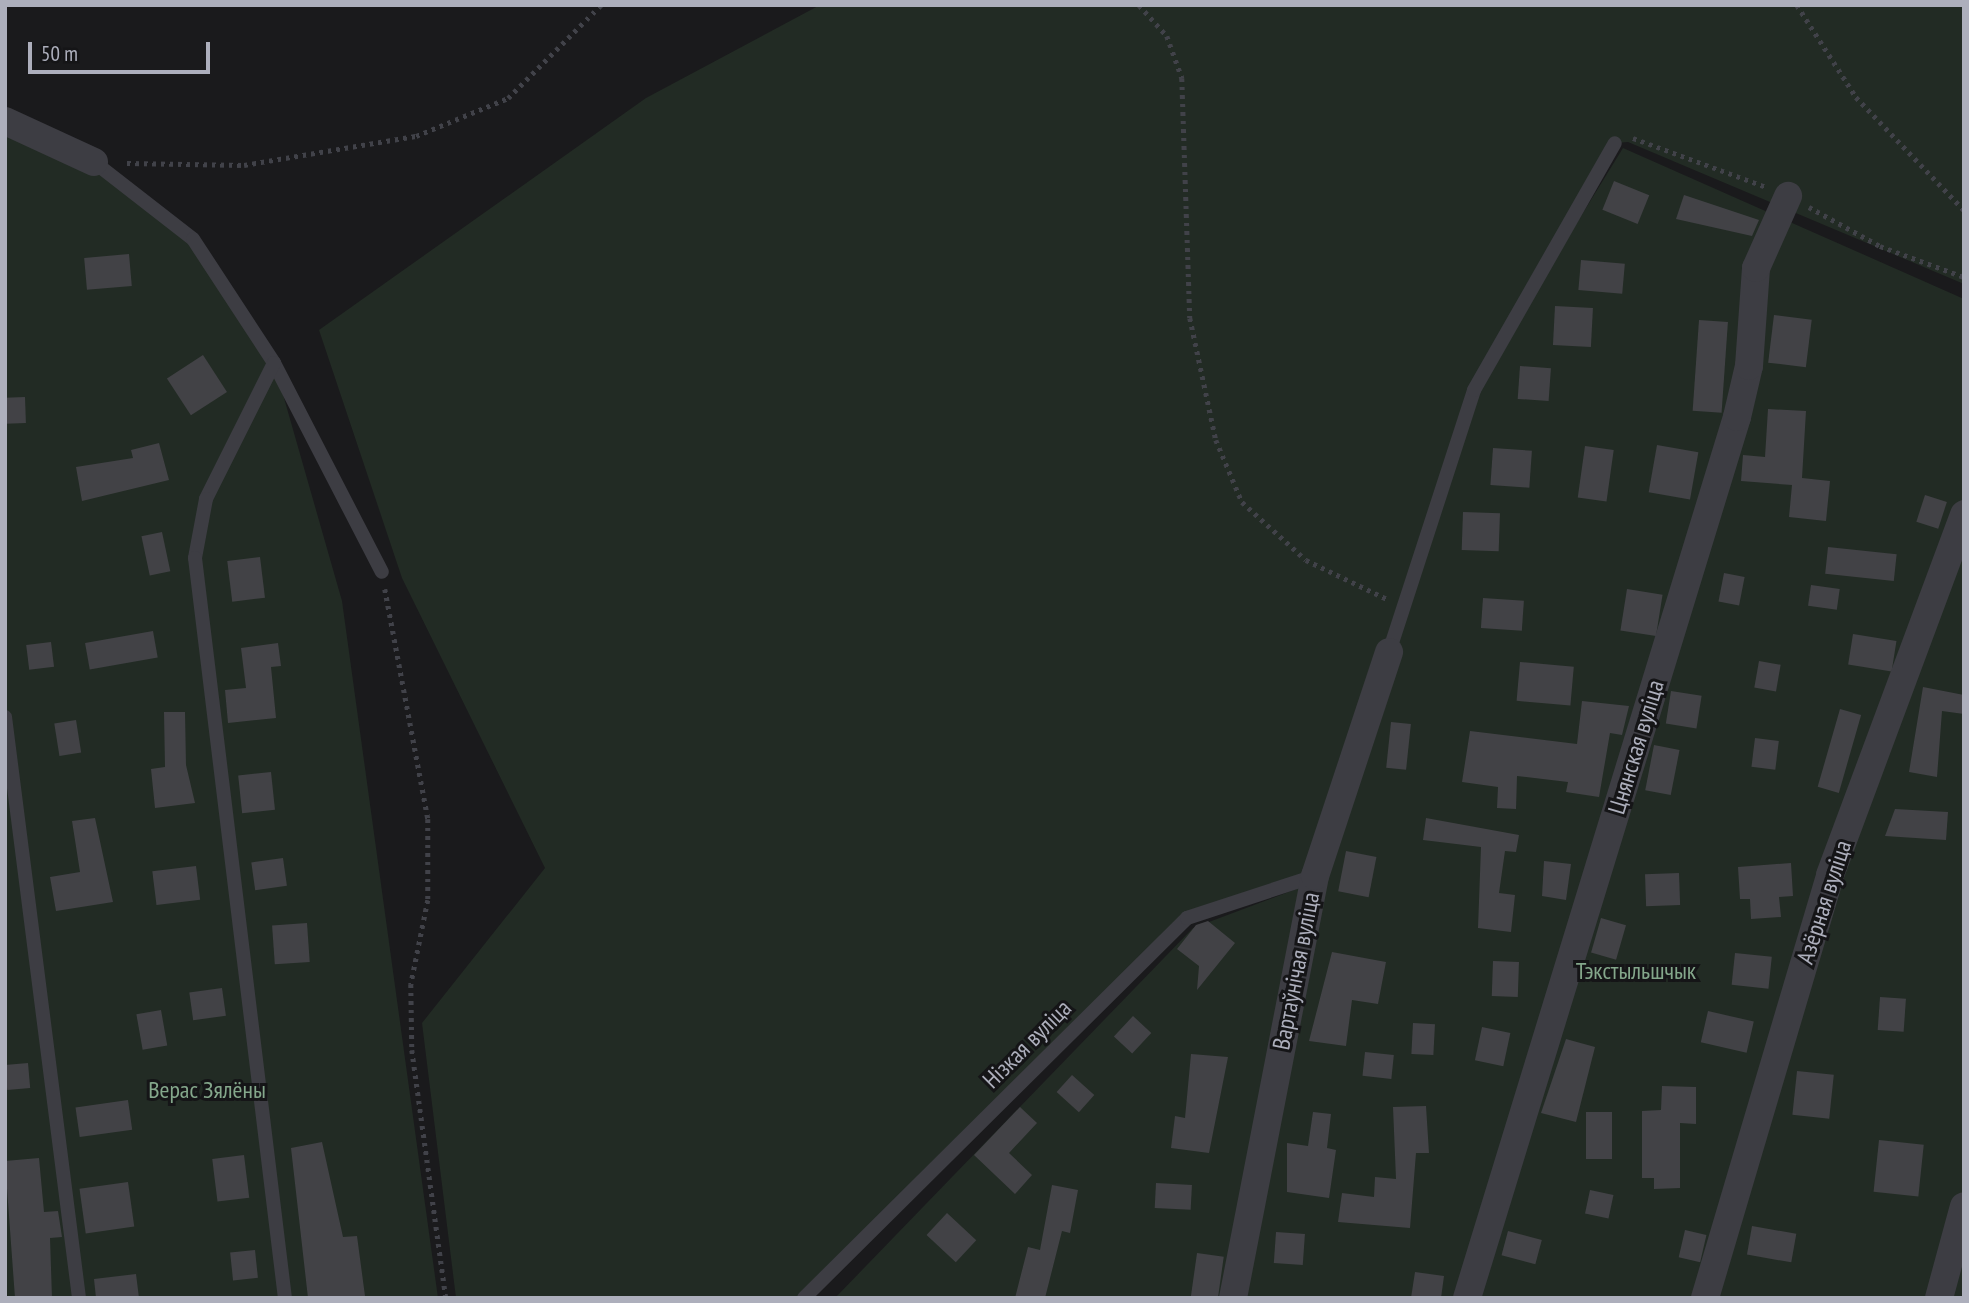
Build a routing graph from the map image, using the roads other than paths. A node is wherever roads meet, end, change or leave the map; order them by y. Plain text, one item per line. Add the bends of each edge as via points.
1 (5, 121) edge
2 (1615, 143) dead end
3 (94, 162) joint
4 (1788, 196) dead end
5 (274, 363) junction
6 (1964, 514) edge
7 (382, 572) road end
8 (1388, 652) joint
9 (5, 717) edge
10 (1315, 876) junction
11 (1964, 1206) edge
12 (79, 1298) edge
13 (285, 1298) edge
14 (804, 1298) edge
15 (1233, 1298) edge
16 (1467, 1298) edge
17 (1705, 1298) edge
18 (1939, 1298) edge

1 - 3 street
2 - 8 lane via 1474,390
3 - 5 lane via 193,239
4 - 16 street, Цнянская вуліца via 1756,268 1749,366 1737,417
5 - 7 lane
5 - 13 lane via 206,499 194,558
6 - 17 street, Азёрная вуліца via 1830,875
8 - 10 street, Вартаўнічая вуліца
9 - 12 lane
10 - 14 lane, Нізкая вуліца via 1186,918
10 - 15 street, Вартаўнічая вуліца
11 - 18 street

